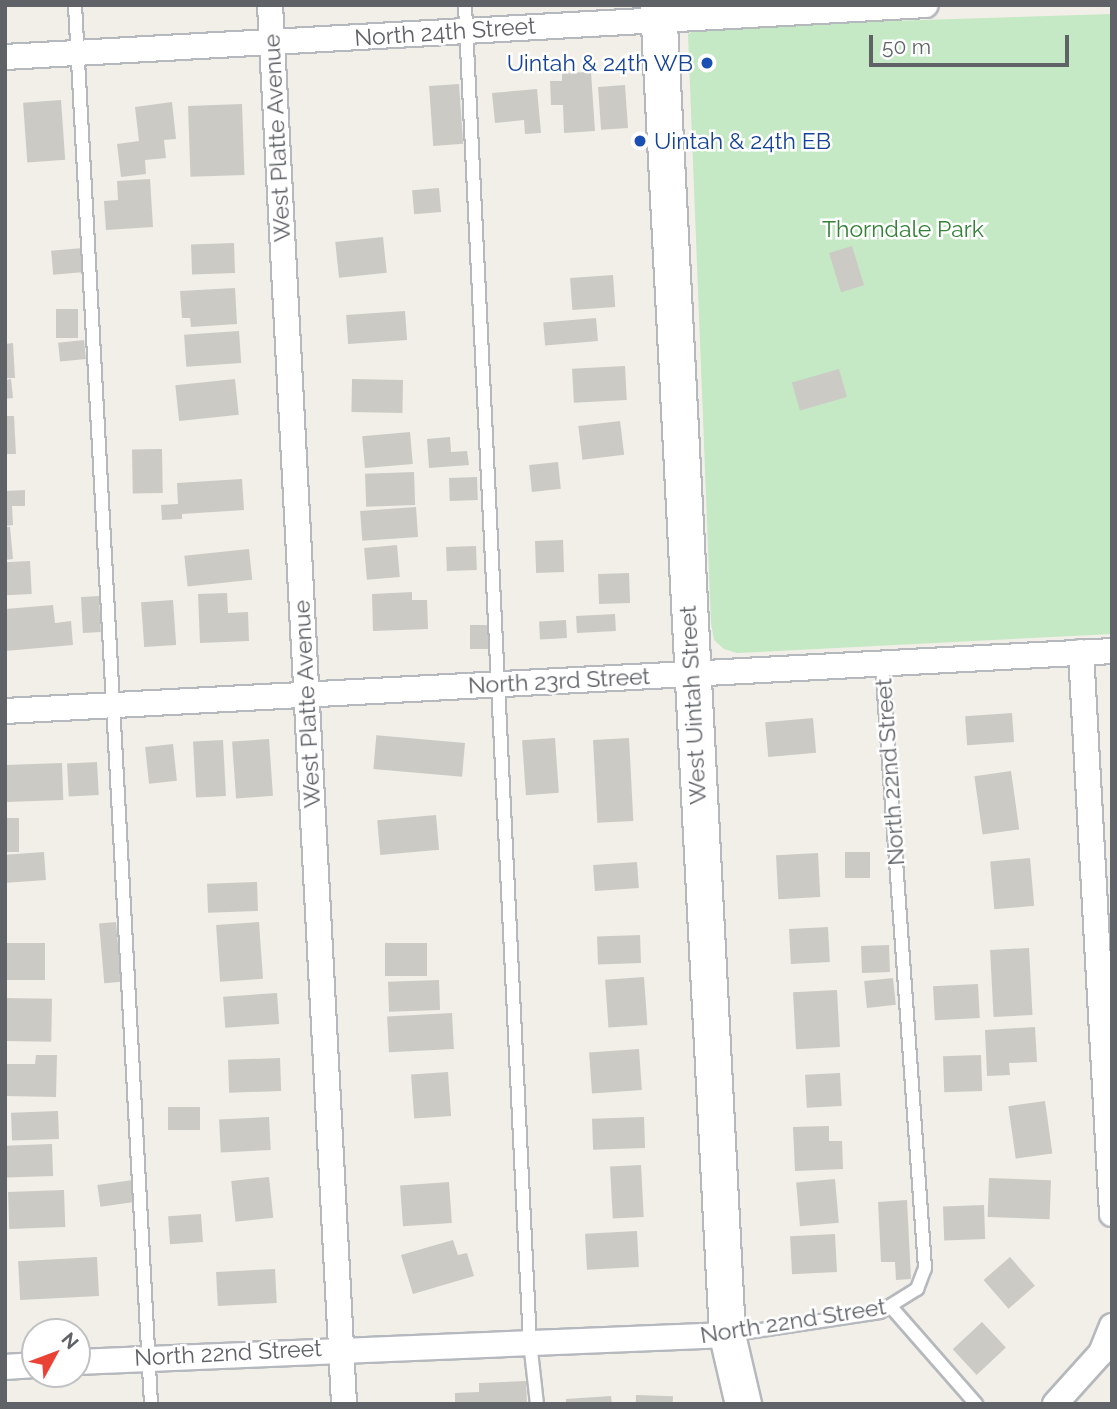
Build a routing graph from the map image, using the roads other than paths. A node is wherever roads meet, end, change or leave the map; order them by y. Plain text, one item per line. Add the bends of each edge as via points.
1 (75, 5) edge
2 (271, 5) edge
3 (465, 5) edge
4 (926, 5) edge
5 (853, 7) edge
6 (658, 11) edge
7 (467, 30) junction
8 (272, 44) junction
9 (77, 53) junction
10 (5, 57) edge
11 (1112, 650) edge
12 (1081, 652) junction
13 (882, 664) junction
14 (691, 675) junction
15 (497, 684) junction
16 (307, 693) junction
17 (116, 704) junction
18 (5, 712) edge
19 (1112, 1214) edge
20 (892, 1308) junction
21 (1112, 1326) edge
22 (727, 1335) junction
23 (530, 1342) junction
24 (341, 1348) junction
25 (149, 1356) junction
26 (91, 1361) edge
27 (151, 1404) edge
28 (344, 1404) edge
29 (537, 1404) edge
30 (743, 1404) edge
31 (976, 1404) edge
32 (1055, 1404) edge

1 - 9 lane
2 - 8 street, West Platte Avenue
3 - 7 lane
4 - 5 street, North 24th Street
5 - 6 street, North 24th Street
6 - 7 street, North 24th Street
6 - 14 main road, West Uintah Street
7 - 8 street, North 24th Street
7 - 15 lane
8 - 9 street, North 24th Street
8 - 16 street, West Platte Avenue
9 - 10 street, North 24th Street
9 - 17 lane
11 - 12 street, North 23rd Street
12 - 13 street, North 23rd Street
12 - 19 street
13 - 14 street, North 23rd Street
13 - 20 lane, North 22nd Street via 925,1268 917,1289
14 - 15 street, North 23rd Street
14 - 22 main road, West Uintah Street
15 - 16 street, North 23rd Street
15 - 23 lane
16 - 17 street, North 23rd Street
16 - 24 street, West Platte Avenue
17 - 18 street, North 23rd Street
17 - 25 lane
20 - 22 lane, North 22nd Street
20 - 31 lane
21 - 32 street via 1101,1353
22 - 23 street, North 22nd Street
22 - 30 main road, West Uintah Street
23 - 24 street, North 22nd Street
23 - 29 lane
24 - 25 street, North 22nd Street
24 - 28 street, West Platte Avenue
25 - 26 street, North 22nd Street
25 - 27 lane

